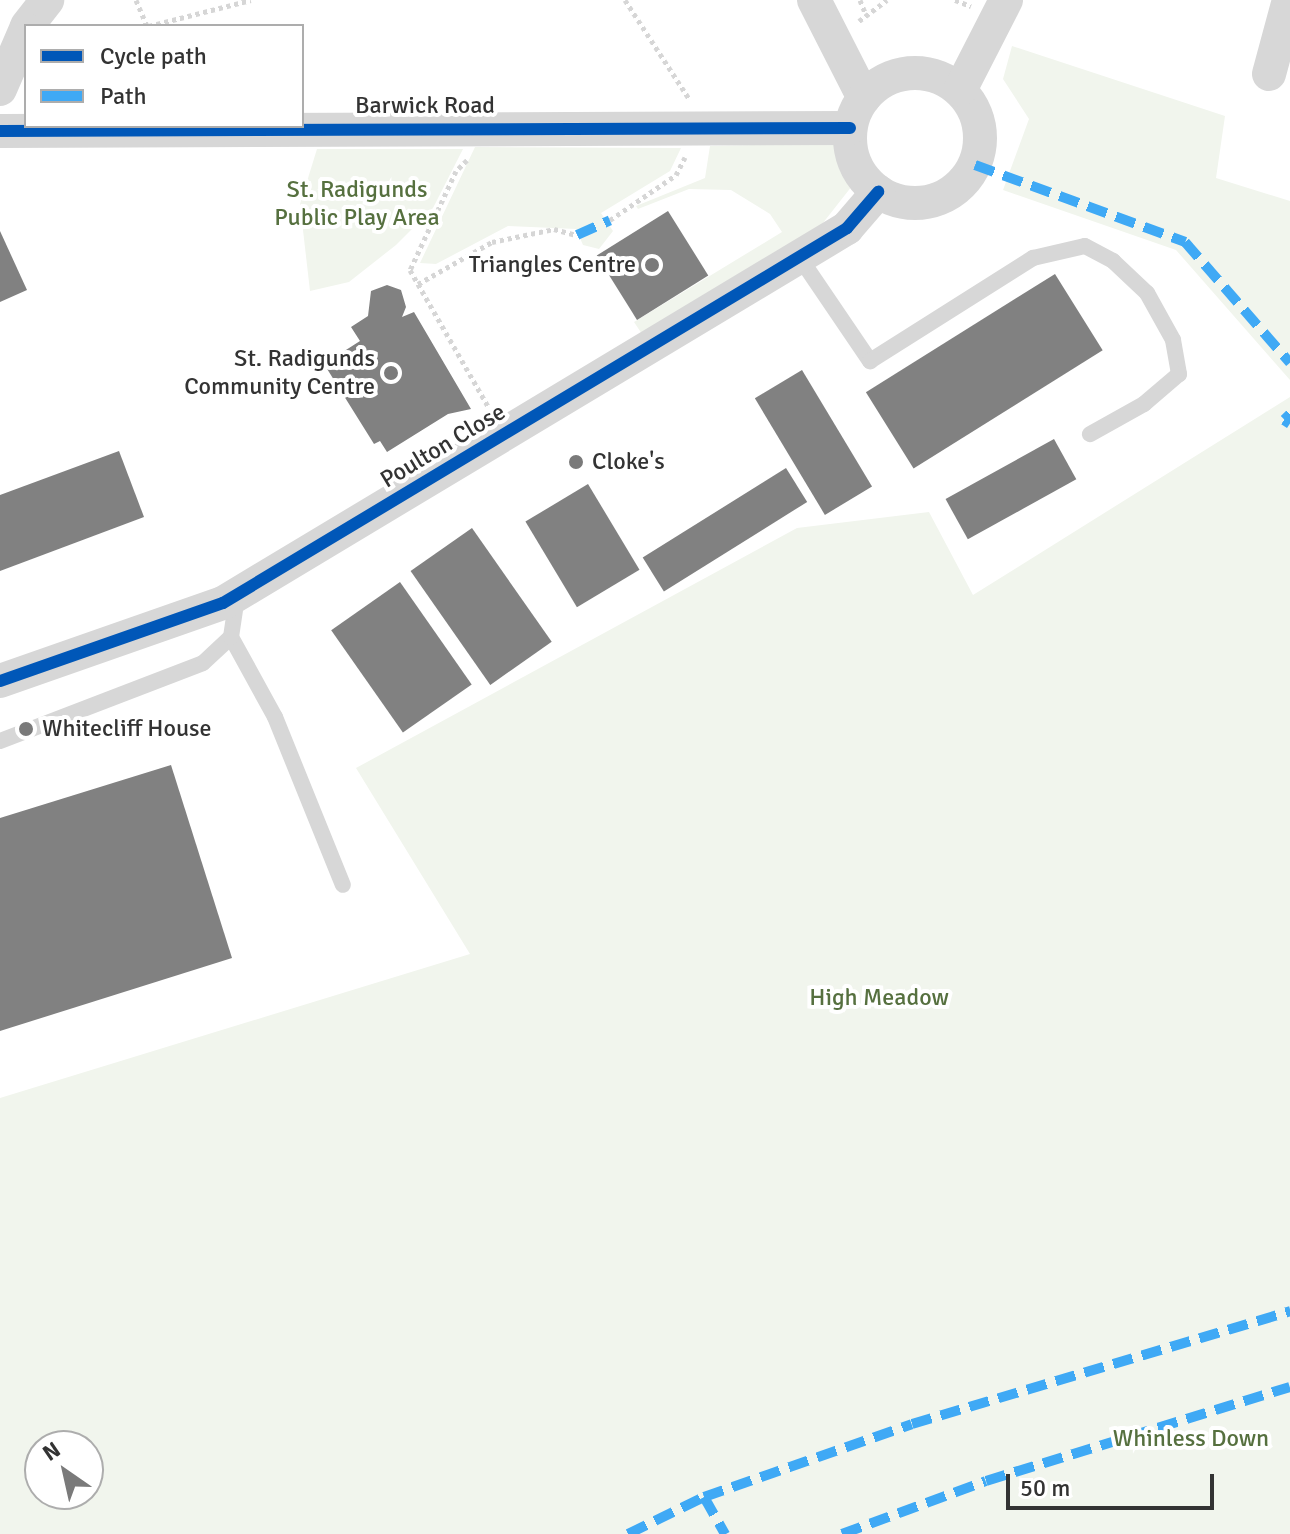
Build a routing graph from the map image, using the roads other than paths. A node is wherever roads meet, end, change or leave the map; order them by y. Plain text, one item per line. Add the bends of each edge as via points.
1 (47, 0) edge
2 (814, 0) edge
3 (1006, 0) edge
4 (1289, 0) edge
5 (29, 24) edge
6 (24, 34) edge
7 (1269, 74) dead end
8 (0, 89) edge
9 (960, 90) junction
10 (857, 113) junction
11 (0, 131) edge
12 (878, 192) junction
13 (800, 258) junction
14 (1090, 434) dead end
15 (237, 595) junction
16 (231, 637) junction
17 (0, 681) edge
18 (0, 741) edge
19 (343, 885) dead end

1 - 5 street
2 - 10 street
3 - 9 street
4 - 7 street
6 - 8 street
9 - 10 street via 934,75 916,73 882,82
9 - 12 street via 972,105 981,142 967,178 931,201 895,200
10 - 11 street, Barwick Road via 700,128
10 - 12 street via 853,160
12 - 13 street, Poulton Close via 847,228
13 - 14 lane via 870,361 1033,258 1085,246 1113,261 1147,293 1173,340 1179,374 1144,404
13 - 15 street, Poulton Close
15 - 16 lane
15 - 17 street, Poulton Close
16 - 18 lane via 203,663
16 - 19 lane via 275,717

